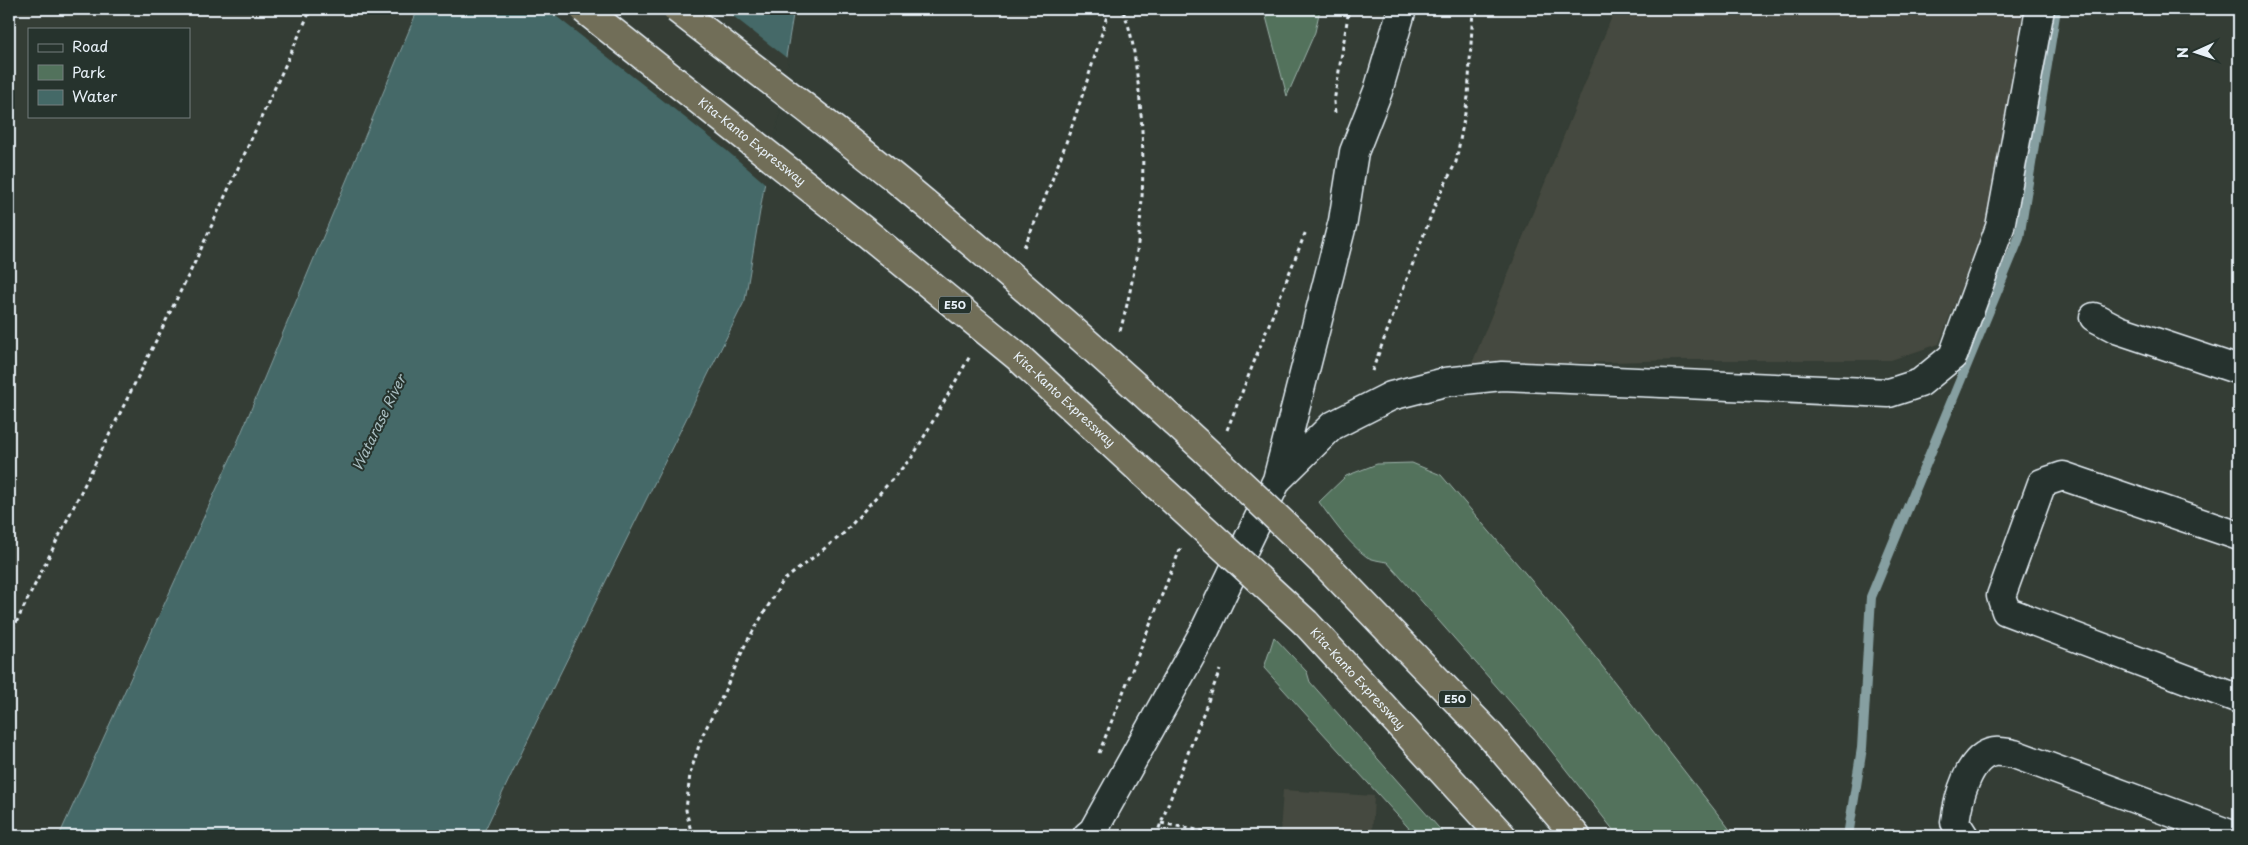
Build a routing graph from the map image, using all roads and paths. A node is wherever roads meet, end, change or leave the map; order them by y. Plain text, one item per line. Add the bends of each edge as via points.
1 (311, 9) edge
2 (584, 9) edge
3 (677, 9) edge
4 (1122, 9) edge
5 (1349, 9) edge
6 (1402, 9) edge
7 (1473, 9) edge
8 (2040, 9) edge
9 (1354, 152) junction
10 (2094, 318) dead end
11 (1118, 338) dead end
12 (2239, 370) edge
13 (1369, 407) junction
14 (1277, 480) junction
15 (2239, 536) edge
16 (782, 580) dead end
17 (9, 637) edge
18 (2239, 700) edge
19 (1161, 823) dead end
20 (692, 836) edge
21 (1087, 836) edge
22 (1228, 836) edge
23 (1502, 836) edge
24 (1576, 836) edge
25 (1964, 836) edge
26 (2234, 836) edge

1 - 17 path via 194,264
2 - 23 highway, Kita-Kanto Expressway / E50, bridge via 1018,357 1306,623
3 - 24 highway, E50, bridge via 901,183 1073,330 1241,482 1329,568 1488,734
4 - 11 path via 1130,27 1141,107 1142,194 1132,291
5 - 9 path via 1334,102 1337,133
6 - 9 street via 1378,91
7 - 13 path via 1468,96 1456,162 1437,200 1368,381
8 - 13 street via 2000,227 1952,356 1920,383 1889,392 1502,376 1445,382 1391,396
9 - 14 street via 1343,221
10 - 12 street via 2119,330
13 - 14 street via 1332,426
14 - 21 street via 1204,632 1093,831
15 - 18 street via 2063,476 2042,483 2001,596 2006,611
16 - 20 path via 746,643 702,736 690,774 686,810
19 - 22 path
25 - 26 street via 1955,822 1958,805 1978,759 1994,752 2014,754

